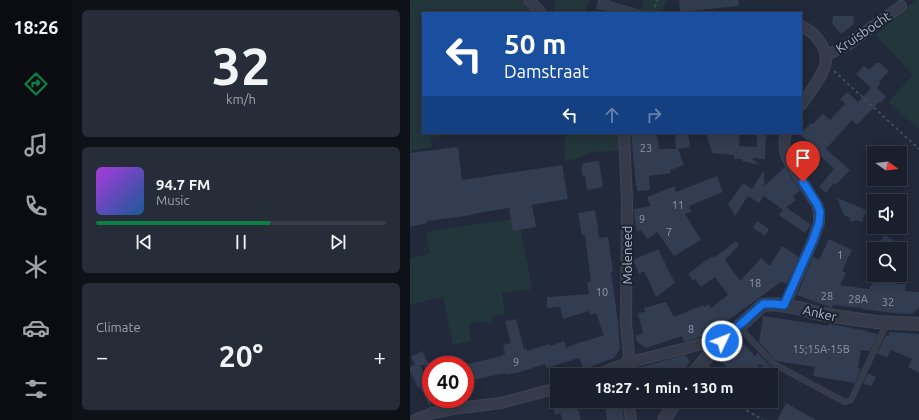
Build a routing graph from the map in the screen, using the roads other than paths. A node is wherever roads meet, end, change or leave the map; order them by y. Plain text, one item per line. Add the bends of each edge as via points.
1 (529, 0) edge
2 (900, 6) dead end
3 (540, 12) edge
4 (802, 26) edge
5 (825, 59) junction
6 (802, 103) edge
7 (624, 134) edge
8 (786, 134) edge
9 (784, 305) junction
10 (888, 322) junction
11 (919, 324) edge
12 (738, 326) junction
13 (714, 349) junction
14 (627, 363) junction
15 (614, 368) edge
16 (624, 368) edge
17 (698, 368) edge
18 (550, 390) edge
19 (629, 408) edge
20 (672, 408) edge
21 (415, 420) edge
22 (631, 420) edge
23 (664, 420) edge

1 - 3 street
2 - 5 street, Kruisbocht
4 - 5 street via 811,31 821,44
5 - 6 street via 818,79
7 - 14 street, Moleneed via 627,200
8 - 9 street via 785,152 817,204 820,218
9 - 10 street, Anker via 840,318
9 - 12 street, Anker via 763,304
10 - 11 street, Anker
10 - 12 lane via 851,400 845,402 774,364
12 - 13 street, Anker
13 - 14 street via 702,344
13 - 17 street, Anker
14 - 15 street
14 - 16 street, Moleneed
18 - 21 street via 502,403 432,413
19 - 22 street
20 - 23 street

